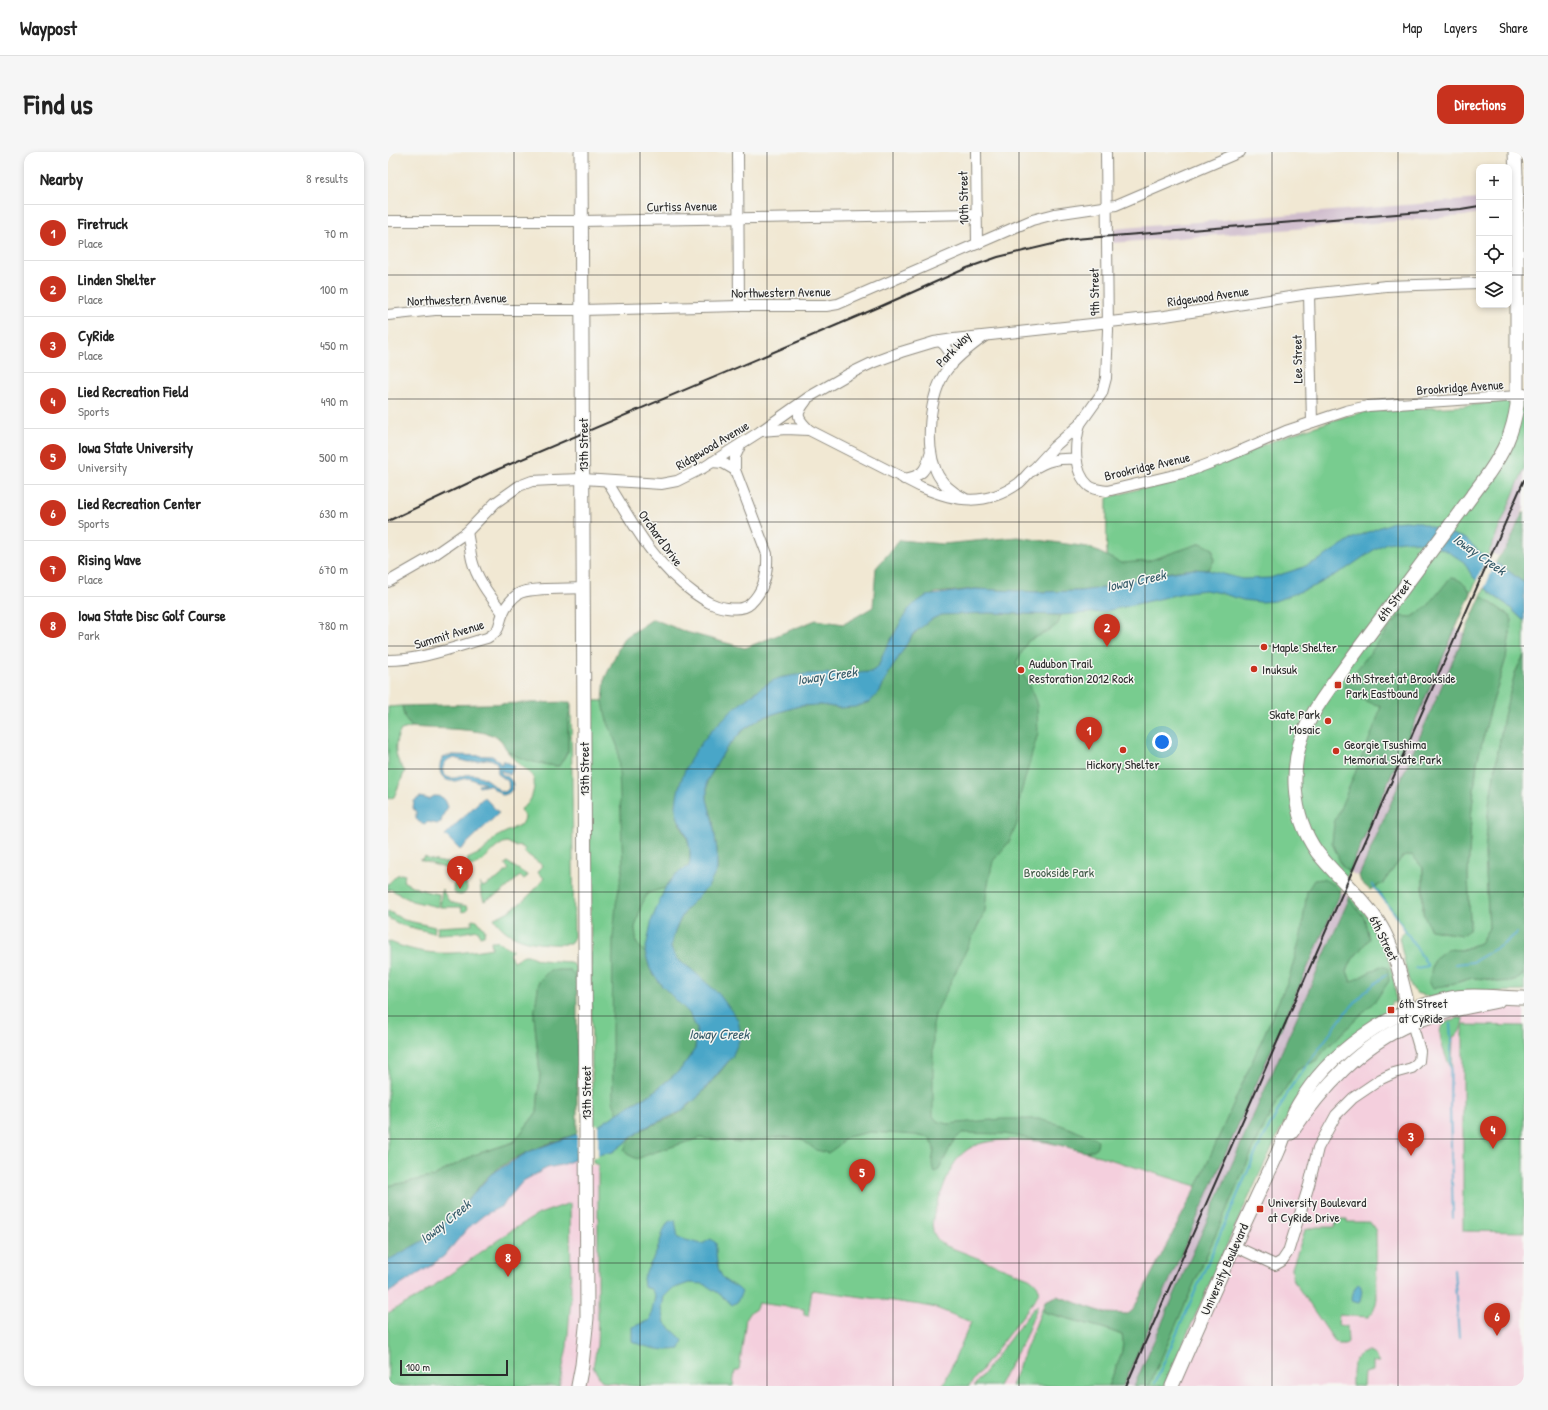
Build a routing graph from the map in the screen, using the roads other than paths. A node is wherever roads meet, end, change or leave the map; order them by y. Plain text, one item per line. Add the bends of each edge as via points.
1 (581, 152) edge
2 (738, 152) edge
3 (976, 152) edge
4 (1106, 152) edge
5 (1240, 152) edge
6 (1516, 152) edge
7 (1106, 208) junction
8 (977, 214) junction
9 (739, 218) junction
10 (388, 221) edge
11 (582, 221) junction
12 (977, 244) junction
13 (1513, 282) edge
14 (1476, 283) edge
15 (1309, 294) junction
16 (740, 306) junction
17 (582, 310) junction
18 (388, 315) edge
19 (1108, 322) junction
20 (984, 336) junction
21 (940, 341) junction
22 (952, 365) junction
23 (1522, 396) edge
24 (809, 397) junction
25 (1312, 422) junction
26 (1080, 424) junction
27 (809, 430) junction
28 (760, 431) junction
29 (741, 444) junction
30 (931, 452) junction
31 (1076, 459) junction
32 (712, 462) junction
33 (735, 470) junction
34 (1032, 471) junction
35 (583, 479) junction
36 (904, 479) junction
37 (607, 481) junction
38 (968, 500) junction
39 (467, 532) junction
40 (388, 582) edge
41 (583, 588) junction
42 (503, 613) junction
43 (388, 660) edge
44 (1399, 974) junction
45 (1522, 998) edge
46 (1411, 1016) junction
47 (1390, 1020) junction
48 (1278, 1152) junction
49 (1234, 1246) junction
50 (578, 1386) edge
51 (1172, 1386) edge

1 - 11 main road, 13th Street
2 - 9 street
3 - 8 street, 10th Street
4 - 7 street, 9th Street
5 - 7 street, Northwestern Avenue
6 - 13 main road, 6th Street, bridge via 1517,226
7 - 12 street, Northwestern Avenue via 1055,214 1032,220
7 - 19 street, 9th Street
8 - 9 street, Curtiss Avenue
8 - 12 street, 10th Street
9 - 11 street, Curtiss Avenue
9 - 16 street
10 - 11 street, Curtiss Avenue
11 - 17 main road, 13th Street
12 - 16 street, Northwestern Avenue via 838,304
13 - 23 main road, 6th Street
14 - 15 street, Ridgewood Avenue via 1386,286
15 - 19 street, Ridgewood Avenue
15 - 25 street, Lee Street
16 - 17 street, Northwestern Avenue
17 - 18 street, Northwestern Avenue via 435,310
17 - 35 main road, 13th Street
19 - 20 street, Ridgewood Avenue
19 - 26 street, 9th Street via 1106,378 1102,393
20 - 21 street, Ridgewood Avenue
20 - 22 street, Park Way
21 - 22 street via 949,350
21 - 24 street, Ridgewood Avenue via 874,362 847,374
22 - 30 street, Park Way via 946,371 937,390 932,410
23 - 25 street, Brookridge Avenue via 1368,406
23 - 44 main road, 6th Street via 1508,442 1488,474 1334,682 1308,722 1298,750 1296,799 1310,840 1324,861 1359,897 1380,924
24 - 27 street via 799,410 798,416
24 - 28 street, Ridgewood Avenue
25 - 31 street, Brookridge Avenue via 1187,472 1107,491 1089,486
26 - 31 street, 9th Street
26 - 34 street, 9th Street
27 - 28 street
27 - 36 street
28 - 29 street, Ridgewood Avenue
29 - 32 street, Ridgewood Avenue
29 - 33 street via 735,457
30 - 36 street, Park Way via 927,467 921,473
30 - 38 street, Park Way via 937,473 946,486
31 - 34 street via 1061,458
32 - 33 street
32 - 37 street, Ridgewood Avenue via 677,481 661,484
33 - 37 street, Orchard Drive via 764,544 768,567 760,592 754,600 748,606 733,609 715,606 704,600 661,564
34 - 38 street via 1003,493
35 - 37 street, Ridgewood Avenue
35 - 39 street, Ridgewood Avenue via 532,481 519,486 495,503
35 - 41 main road, 13th Street
36 - 38 street via 939,495
39 - 40 street, Ridgewood Avenue
39 - 42 street via 477,574
41 - 42 street, Summit Avenue via 519,593
41 - 50 main road, 13th Street via 587,1318
42 - 43 street, Summit Avenue via 500,626 487,638 429,655
44 - 46 main road, 6th Street
44 - 47 main road via 1398,1002
45 - 46 main road, University Boulevard
46 - 47 main road, University Boulevard
46 - 48 main road, University Boulevard via 1348,1065 1316,1099
46 - 49 street via 1420,1051 1419,1061 1412,1068 1381,1078 1353,1098 1336,1115 1318,1148 1288,1252 1282,1261 1275,1265
47 - 48 main road, University Boulevard via 1346,1049 1316,1080 1297,1106
48 - 49 main road, University Boulevard
49 - 51 main road, University Boulevard

